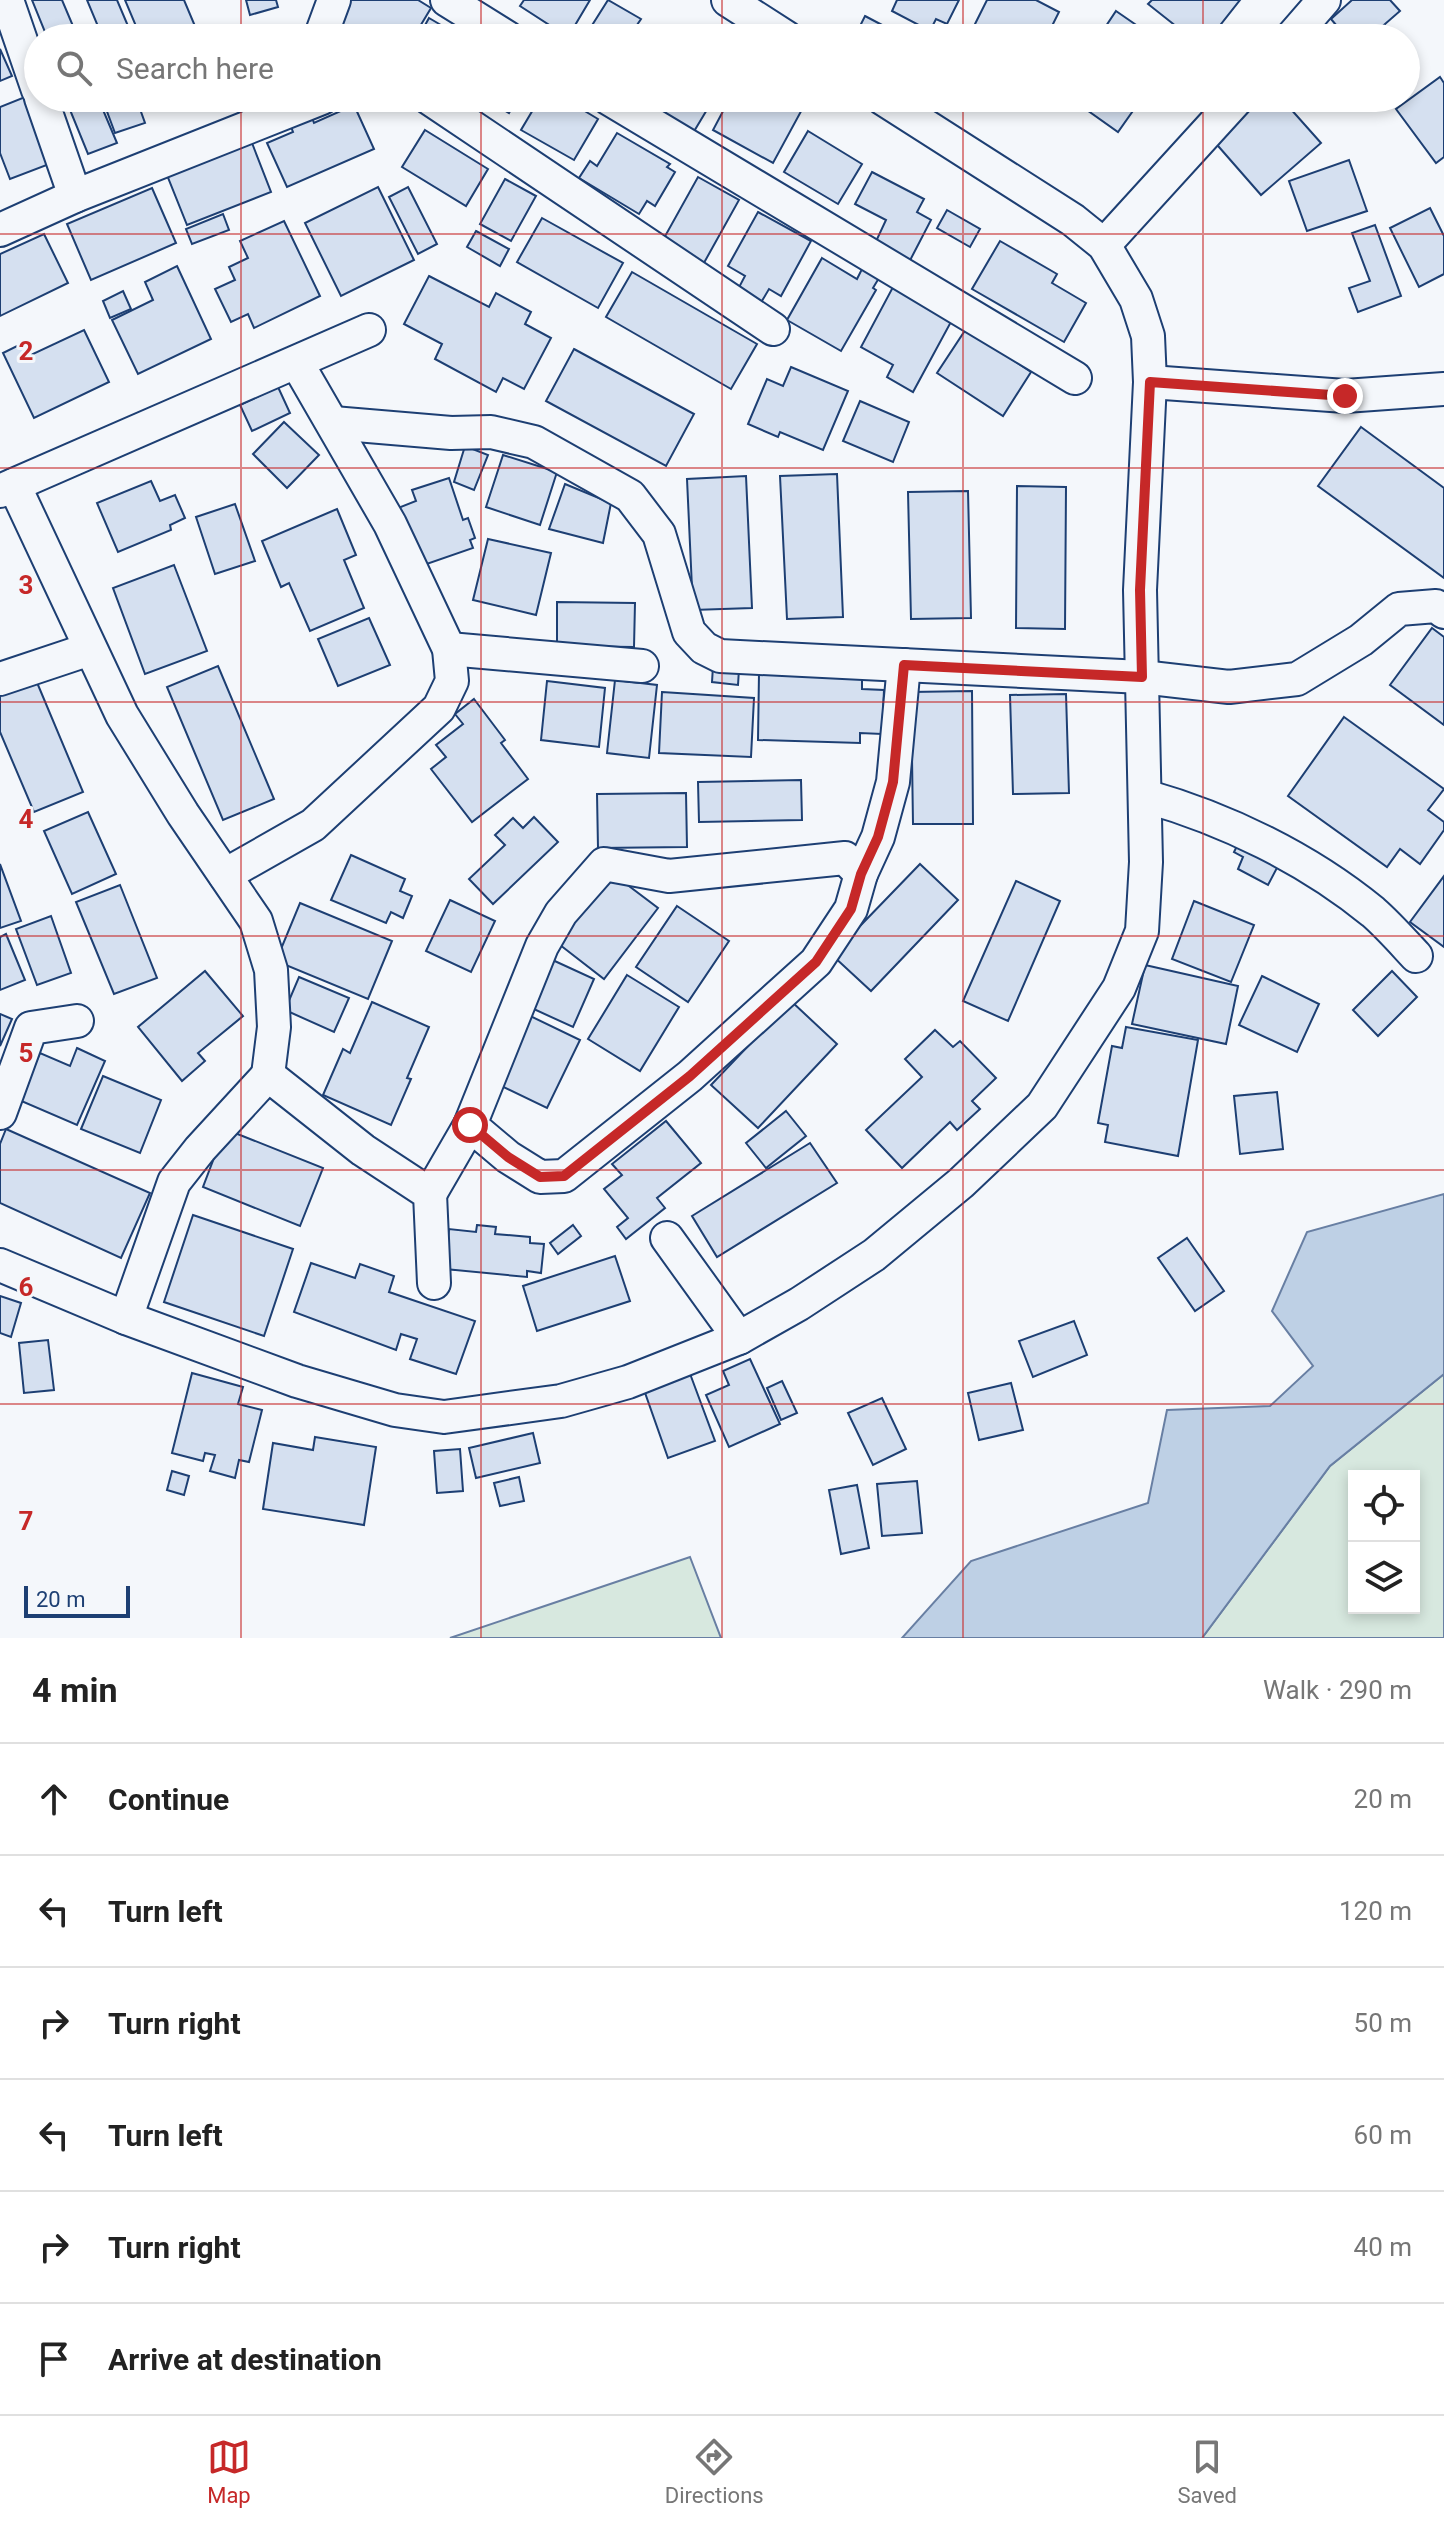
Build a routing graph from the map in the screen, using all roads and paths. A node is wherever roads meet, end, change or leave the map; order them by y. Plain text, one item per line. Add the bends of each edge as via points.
1 (7, 0) edge
2 (334, 0) edge
3 (447, 0) edge
4 (728, 0) edge
5 (1315, 3) edge
6 (325, 24) edge
7 (486, 24) edge
8 (765, 24) edge
9 (1301, 24) edge
10 (24, 49) edge
11 (46, 112) edge
12 (281, 112) edge
13 (450, 112) edge
14 (631, 112) edge
15 (904, 112) edge
16 (1225, 112) edge
17 (75, 196) junction
18 (0, 230) edge
19 (1104, 245) junction
20 (773, 329) dead end
21 (369, 330) dead end
22 (297, 363) junction
23 (1075, 378) dead end
24 (1150, 382) junction
25 (1444, 389) edge
26 (333, 423) junction
27 (7, 488) edge
28 (1444, 612) edge
29 (90, 649) junction
30 (449, 649) junction
31 (904, 665) junction
32 (642, 666) dead end
33 (1142, 677) junction
34 (0, 679) edge
35 (1145, 796) junction
36 (861, 874) junction
37 (225, 875) junction
38 (1416, 956) dead end
39 (77, 1021) dead end
40 (268, 1075) junction
41 (0, 1113) edge
42 (470, 1125) junction
43 (430, 1194) junction
44 (667, 1238) dead end
45 (0, 1265) edge
46 (434, 1283) dead end
47 (126, 1318) junction
48 (739, 1338) junction

1 - 10 street
2 - 6 street
3 - 7 street
4 - 8 street
5 - 9 street
11 - 17 street
12 - 17 street
13 - 20 street
14 - 23 street
15 - 19 street
16 - 19 street
17 - 18 street
19 - 24 street via 1136,299 1148,336
21 - 22 street
22 - 26 street
22 - 27 street
24 - 25 street via 1345,396
24 - 33 street via 1140,590
26 - 30 street via 390,524
26 - 31 street via 491,432 534,442 630,496 659,534 689,632 720,656
27 - 29 street
28 - 33 street via 1436,606 1399,609 1361,640 1297,679 1229,687
29 - 34 street
29 - 37 street via 122,715
30 - 32 street
30 - 37 street via 452,681 439,708 313,825
31 - 33 street
31 - 36 street via 893,782
33 - 35 street
35 - 38 street via 1188,808 1268,843 1374,913
35 - 48 street via 1142,931 1119,988 1042,1106 874,1255
36 - 42 street via 851,909 816,962 690,1076 564,1176 540,1177
36 - 42 street via 845,858 669,876 604,864 561,913 542,946
37 - 40 street via 256,921 271,970 274,1027
39 - 41 street via 31,1028
40 - 43 street via 363,1150
40 - 47 street via 174,1182
42 - 43 street
43 - 46 street
44 - 48 street
45 - 47 street
47 - 48 street via 297,1381 395,1410 444,1417 561,1401 628,1382

